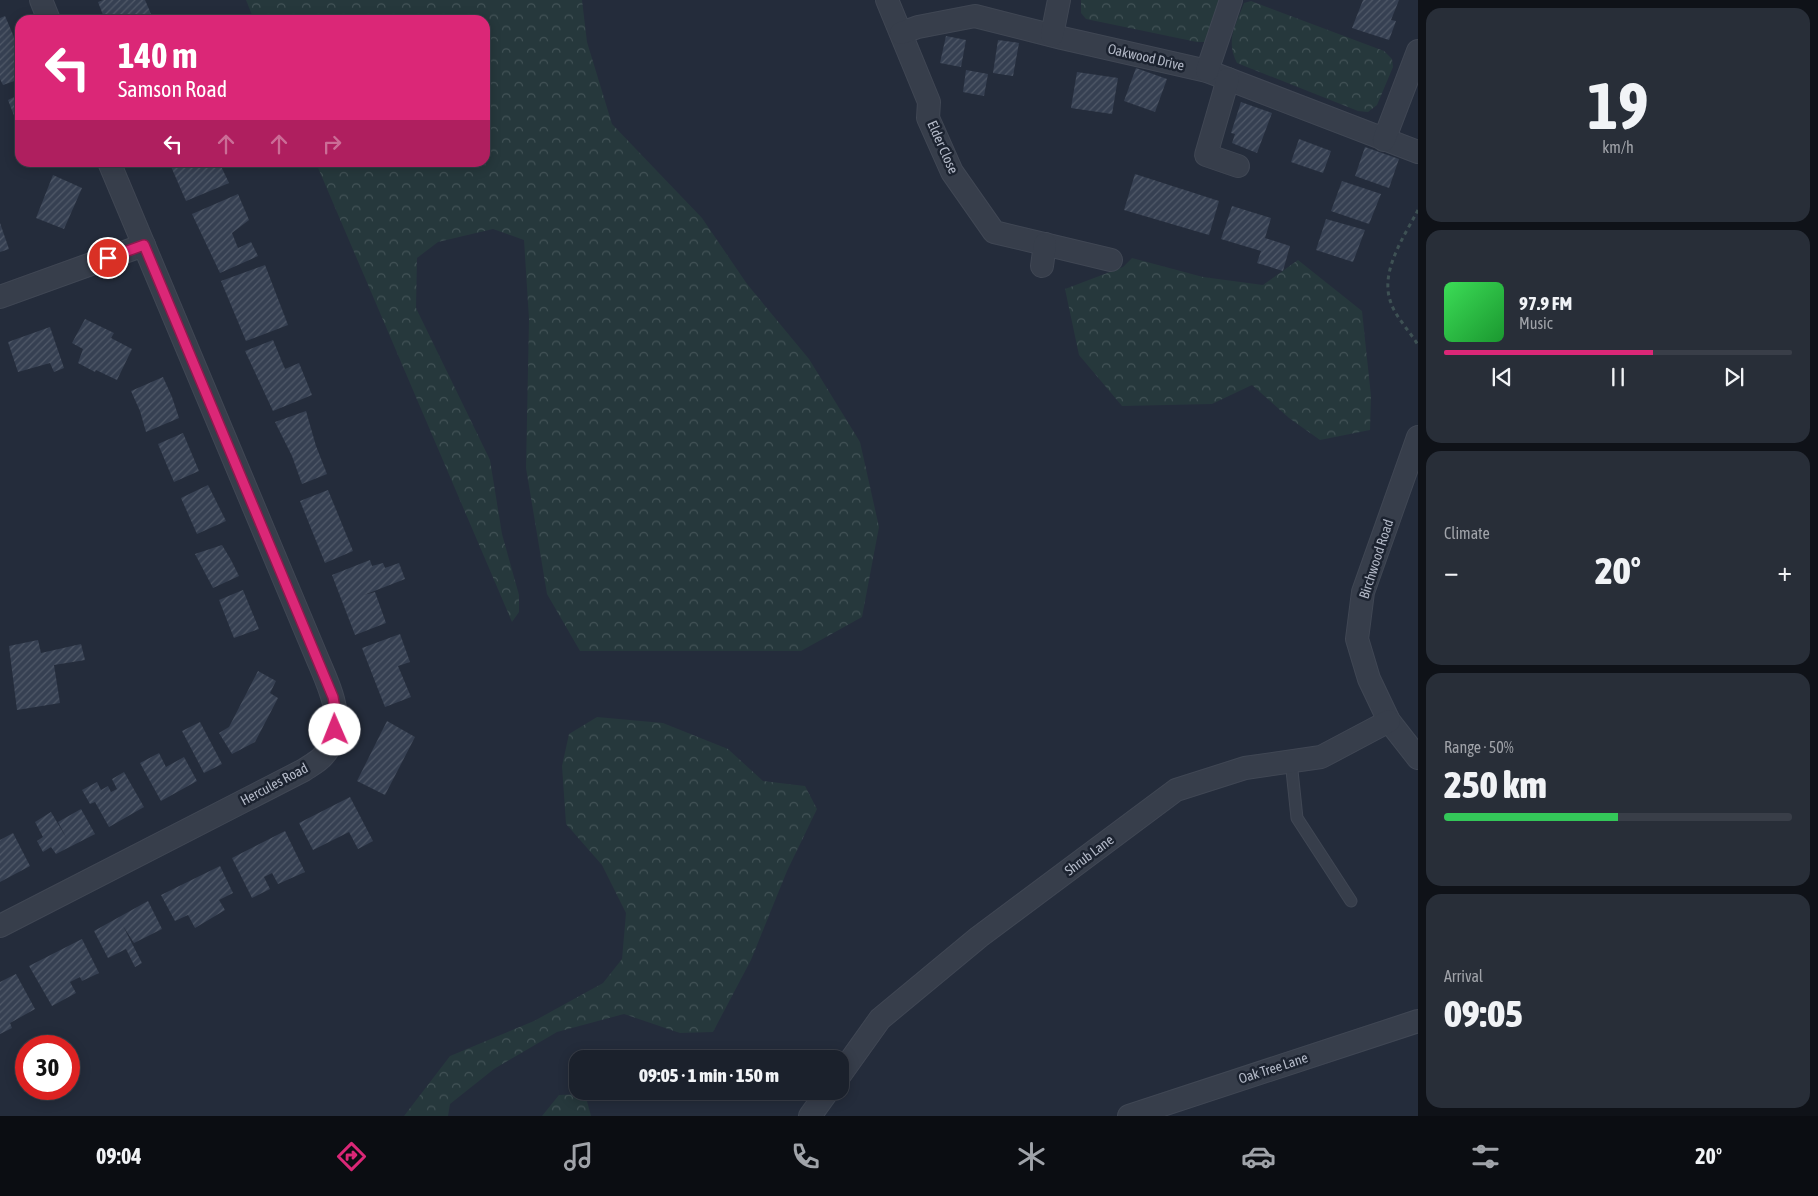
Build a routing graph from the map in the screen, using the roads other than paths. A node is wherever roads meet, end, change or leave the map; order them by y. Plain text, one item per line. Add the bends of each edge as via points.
1 (41, 0) edge
2 (888, 0) edge
3 (1058, 0) edge
4 (1231, 0) edge
5 (47, 15) edge
6 (901, 33) junction
7 (1052, 35) junction
8 (1418, 51) edge
9 (1207, 71) junction
10 (1228, 79) junction
11 (1384, 140) junction
12 (1418, 152) edge
13 (1238, 166) dead end
14 (111, 167) edge
15 (1045, 244) junction
16 (144, 245) junction
17 (1110, 260) dead end
18 (1042, 266) dead end
19 (0, 297) edge
20 (1416, 448) edge
21 (1389, 721) junction
22 (1418, 758) edge
23 (1291, 761) junction
24 (1351, 901) dead end
25 (0, 926) edge
26 (1418, 1021) edge
27 (849, 1062) edge
28 (822, 1100) edge
29 (810, 1116) edge
30 (1129, 1116) edge

1 - 5 street
2 - 6 street
3 - 7 street
4 - 9 street
6 - 7 street, Oakwood Drive via 975,16
6 - 15 street, Elder Close via 929,102 928,118 952,172 994,232
7 - 9 street, Oakwood Drive
8 - 11 street
9 - 10 street, Oakwood Drive
10 - 11 street, Oakwood Drive
10 - 13 street via 1206,155
11 - 12 street, Oakwood Drive
14 - 16 street, Hercules Road
15 - 17 street, Elder Close
15 - 18 street
16 - 19 street
16 - 25 street, Hercules Road via 333,697 337,719 333,740 323,756 304,770
20 - 21 street, Birchwood Road via 1363,592 1357,639 1369,679
21 - 22 street, Birchwood Road
21 - 23 street, Shrub Lane via 1321,757
23 - 24 lane via 1297,818
23 - 27 street, Shrub Lane via 1245,768 1176,790 979,937 880,1019
26 - 30 street, Oak Tree Lane
28 - 29 street

